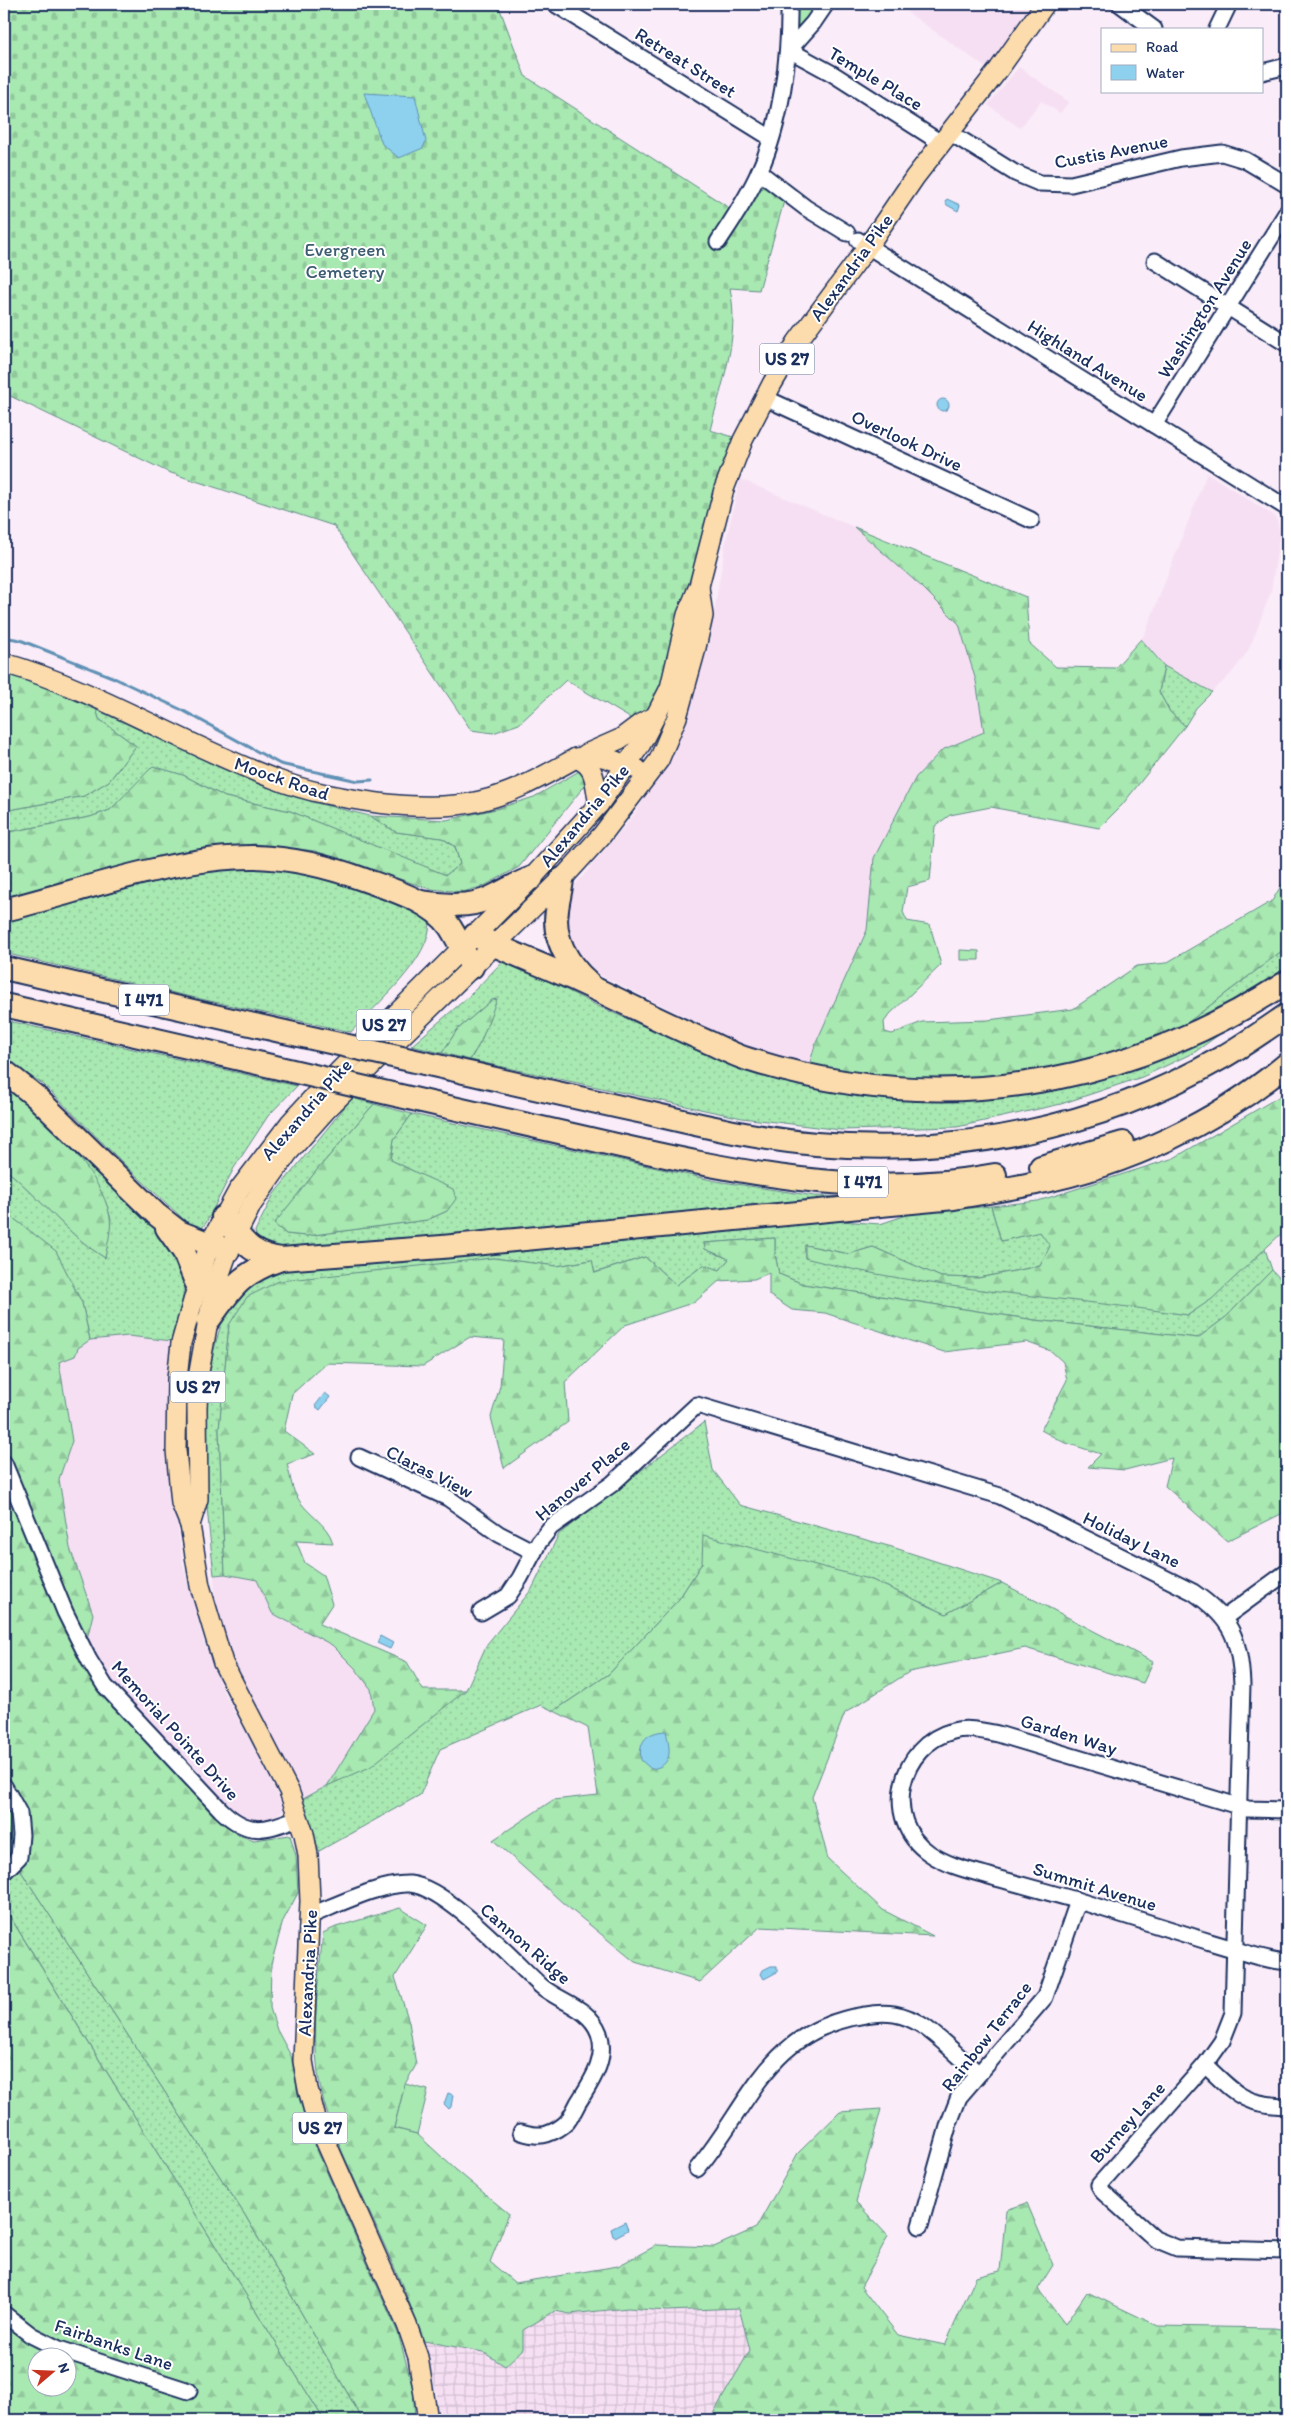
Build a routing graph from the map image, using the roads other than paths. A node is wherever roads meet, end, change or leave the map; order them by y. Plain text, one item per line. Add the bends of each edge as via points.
1 (555, 4) edge
2 (789, 4) edge
3 (826, 4) edge
4 (1045, 4) edge
5 (1120, 4) edge
6 (1229, 4) edge
7 (1153, 28) edge
8 (1217, 28) edge
9 (789, 50) junction
10 (1287, 66) edge
11 (1264, 72) edge
12 (944, 137) junction
13 (771, 138) junction
14 (759, 172) junction
15 (1287, 185) edge
16 (1287, 212) edge
17 (857, 240) junction
18 (718, 242) dead end
19 (1155, 261) dead end
20 (1229, 307) junction
21 (1287, 344) edge
22 (766, 398) junction
23 (1154, 425) junction
24 (1287, 508) edge
25 (1032, 520) dead end
26 (698, 586) junction
27 (4, 663) edge
28 (657, 715) junction
29 (576, 758) junction
30 (627, 766) junction
31 (645, 779) junction
32 (599, 804) junction
33 (532, 878) junction
34 (562, 879) junction
35 (417, 901) junction
36 (4, 910) edge
37 (476, 949) junction
38 (4, 968) edge
39 (1287, 982) edge
40 (599, 991) junction
41 (4, 1005) edge
42 (1287, 1015) edge
43 (1287, 1059) edge
44 (1287, 1064) edge
45 (4, 1071) edge
46 (157, 1215) junction
47 (224, 1237) junction
48 (281, 1259) junction
49 (196, 1282) junction
50 (208, 1321) junction
51 (696, 1405) joint
52 (359, 1457) dead end
53 (4, 1463) edge
54 (190, 1525) junction
55 (534, 1552) junction
56 (1287, 1572) edge
57 (481, 1612) dead end
58 (1224, 1618) junction
59 (4, 1786) edge
60 (1238, 1805) junction
61 (1287, 1810) edge
62 (298, 1818) junction
63 (906, 1824) joint
64 (4, 1872) edge
65 (1078, 1901) junction
66 (310, 1916) junction
67 (1235, 1950) junction
68 (1287, 1962) edge
69 (1205, 2066) junction
70 (978, 2073) junction
71 (1287, 2106) edge
72 (521, 2132) dead end
73 (697, 2169) dead end
74 (920, 2226) dead end
75 (1287, 2251) edge
76 (4, 2314) edge
77 (189, 2391) dead end
78 (428, 2420) edge

1 - 13 street, Retreat Street
2 - 9 street
3 - 9 street
4 - 12 main road, Alexandria Pike / US 27 via 999,69
5 - 7 street
6 - 8 street
9 - 12 street, Temple Place
9 - 13 street
10 - 11 street
12 - 15 street, Custis Avenue via 1039,183 1071,184 1181,158 1222,153 1245,160
12 - 17 main road, Alexandria Pike / US 27
13 - 14 street
14 - 17 street, Highland Avenue via 806,208
14 - 18 street
16 - 20 street, Washington Avenue
17 - 22 main road, Alexandria Pike / US 27
17 - 23 street, Highland Avenue
19 - 20 street
20 - 21 street
20 - 23 street, Washington Avenue
22 - 25 street, Overlook Drive
22 - 26 main road, Alexandria Pike / US 27 via 743,440 724,489
23 - 24 street, Highland Avenue
26 - 28 main road, Alexandria Pike / US 27 via 687,615 670,688
26 - 31 main road, Alexandria Pike / US 27 via 703,616 687,685 662,751
27 - 29 main road, Moock Road via 90,696 275,779 339,798 411,806 478,802 533,782
28 - 29 main road via 620,739
28 - 30 main road, Alexandria Pike / US 27
29 - 30 main road, Moock Road via 602,755
29 - 32 main road via 592,768
30 - 31 main road
30 - 32 main road, Alexandria Pike / US 27
31 - 34 main road, Alexandria Pike / US 27 via 602,835
32 - 33 main road, Alexandria Pike / US 27
33 - 35 highway via 488,899 468,904 447,906
33 - 37 main road, Alexandria Pike / US 27
34 - 37 main road, Alexandria Pike / US 27
34 - 40 highway via 556,912 557,933 564,954 577,972
35 - 36 highway via 341,871 314,864 255,857 194,863
35 - 37 highway via 436,912
37 - 40 highway
37 - 47 main road, Alexandria Pike / US 27 via 305,1132
38 - 42 highway, I 471, bridge via 704,1126 772,1139 883,1148 957,1144 1090,1117 1137,1099 1221,1058
39 - 40 highway via 1214,1025 1113,1065 1033,1083 912,1090 875,1087 793,1072 746,1059
41 - 43 highway, I 471, bridge via 682,1160 766,1175 906,1184 977,1179 1030,1169 1123,1143 1195,1112
44 - 48 highway via 1233,1105 1180,1134 1093,1168 1037,1183 954,1198
45 - 46 highway via 35,1096
46 - 47 highway via 179,1232
46 - 49 highway via 184,1252
47 - 48 highway via 262,1256
47 - 49 main road, Alexandria Pike / US 27
47 - 50 main road, Alexandria Pike / US 27
48 - 50 highway via 257,1268 241,1279
49 - 54 main road, Alexandria Pike / US 27 via 181,1343 176,1413 181,1503
50 - 54 main road, Alexandria Pike / US 27 via 197,1407 198,1499
51 - 55 street, Hanover Place via 612,1484 551,1527
51 - 58 street, Holiday Lane via 1000,1496 1193,1592
52 - 55 street, Claras View via 448,1498 499,1534
53 - 62 street, Memorial Pointe Drive via 65,1612 88,1660 109,1692 221,1810 241,1826 267,1829
54 - 62 main road, Alexandria Pike / US 27 via 200,1586 223,1663 288,1791
55 - 57 street, Hanover Place via 508,1596
56 - 58 street
58 - 60 street, Holiday Lane via 1236,1642 1241,1664
59 - 64 street via 19,1813 20,1835 19,1857
60 - 61 street, Garden Way via 1248,1809
60 - 63 street, Garden Way via 998,1734 960,1730 934,1739 912,1759 901,1794 901,1810
60 - 67 street, Holiday Lane
62 - 66 main road, Alexandria Pike / US 27 via 308,1855
63 - 65 street, Summit Avenue via 922,1848 948,1864
65 - 67 street, Summit Avenue
65 - 70 street, Rainbow Terrace via 1046,1997
66 - 72 street, Cannon Ridge via 346,1900 392,1887 410,1884 424,1888 440,1896 468,1919 541,1986 587,2015 600,2035 602,2052 587,2089 567,2122 546,2134
66 - 78 main road, Alexandria Pike / US 27 via 303,2061 308,2089 317,2122 407,2324 418,2357
67 - 68 street, Summit Avenue
67 - 69 street, Burney Lane via 1233,2013 1222,2041
69 - 71 street via 1238,2096 1262,2106
69 - 75 street, Burney Lane via 1100,2182 1100,2188 1155,2239 1178,2248
70 - 73 street via 923,2025 898,2014 883,2012 841,2019 792,2045 768,2066 718,2143
70 - 74 street, Rainbow Terrace via 959,2097 954,2110
76 - 77 street, Fairbanks Lane via 31,2335 59,2349

